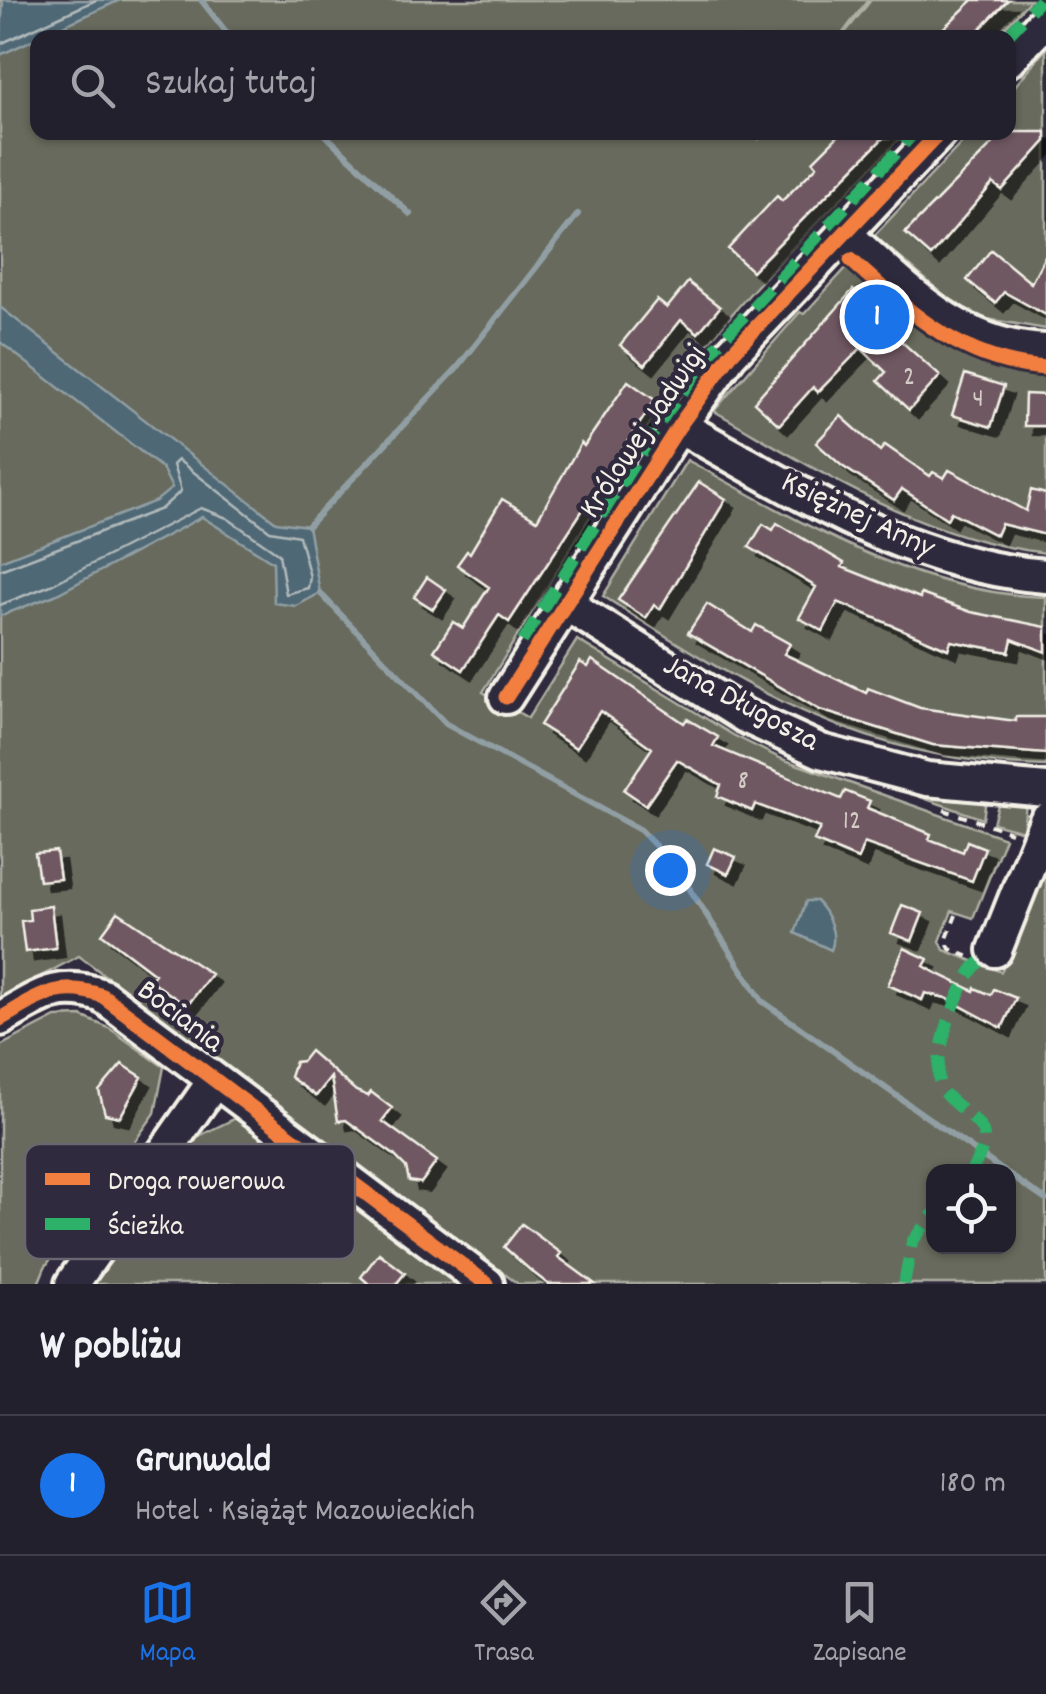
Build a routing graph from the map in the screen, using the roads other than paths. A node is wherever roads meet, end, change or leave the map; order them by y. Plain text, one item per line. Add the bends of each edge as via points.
1 (1046, 20) edge
2 (1016, 52) edge
3 (932, 140) edge
4 (844, 233) junction
5 (1046, 351) edge
6 (678, 426) junction
7 (1046, 576) edge
8 (566, 604) junction
9 (506, 697) dead end
10 (1046, 790) edge
11 (1046, 822) edge
12 (995, 950) dead end
13 (0, 1018) edge
14 (215, 1080) junction
15 (170, 1144) edge
16 (300, 1144) edge
17 (355, 1185) edge
18 (90, 1259) edge
19 (72, 1284) edge
20 (487, 1284) edge

1 - 2 street
3 - 4 street, Królowej Jadwigi
4 - 5 street via 955,326 994,344
4 - 6 street, Królowej Jadwigi via 730,355
6 - 7 street, Księżnej Anny via 909,546 958,564
6 - 8 street, Królowej Jadwigi
8 - 9 street, Królowej Jadwigi
8 - 10 street, Jana Długosza via 746,716 821,751 944,782
11 - 12 street
13 - 14 street, Bociania via 51,991 79,988 103,996
14 - 15 street
14 - 16 street
17 - 20 street
18 - 19 street

